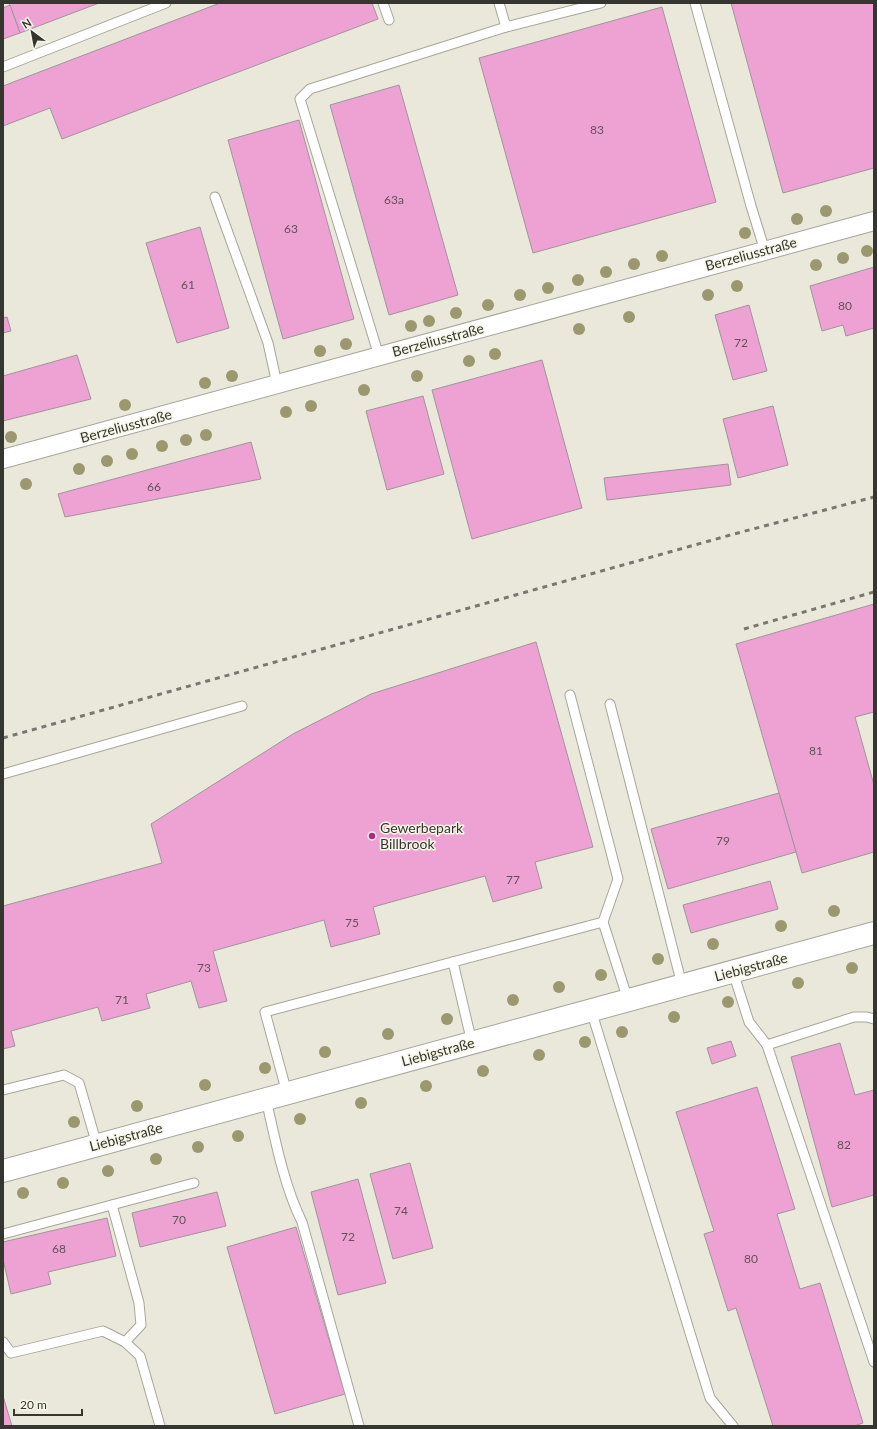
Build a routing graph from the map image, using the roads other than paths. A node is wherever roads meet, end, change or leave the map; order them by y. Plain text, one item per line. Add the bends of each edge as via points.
1 (166, 3) edge
2 (383, 3) edge
3 (499, 3) edge
4 (601, 3) edge
5 (695, 3) edge
6 (389, 20) dead end
7 (506, 27) junction
8 (3, 68) edge
9 (215, 197) dead end
10 (874, 221) edge
11 (764, 251) junction
12 (379, 356) junction
13 (277, 384) junction
14 (3, 459) edge
15 (570, 696) dead end
16 (610, 704) dead end
17 (242, 706) dead end
18 (3, 774) edge
19 (604, 922) junction
20 (874, 933) edge
21 (453, 962) junction
22 (733, 972) junction
23 (682, 985) junction
24 (628, 1000) junction
25 (591, 1010) junction
26 (874, 1019) edge
27 (472, 1043) junction
28 (767, 1045) junction
29 (3, 1090) edge
30 (287, 1093) junction
31 (266, 1099) junction
32 (97, 1145) junction
33 (3, 1171) edge
34 (194, 1182) dead end
35 (112, 1205) junction
36 (3, 1234) edge
37 (3, 1342) edge
38 (125, 1342) junction
39 (874, 1362) edge
40 (160, 1426) edge
41 (359, 1426) edge
42 (733, 1426) edge

1 - 8 lane
2 - 6 lane
3 - 7 lane
4 - 7 lane
5 - 11 lane
7 - 12 lane via 310,89 300,99
9 - 13 lane via 268,343
10 - 11 street, Berzeliusstraße
11 - 12 street, Berzeliusstraße
12 - 13 street, Berzeliusstraße
13 - 14 street, Berzeliusstraße
15 - 19 lane via 618,879
16 - 23 lane
17 - 18 lane
19 - 21 lane
19 - 24 lane
20 - 22 main road, Liebigstraße
21 - 27 lane
21 - 30 lane via 265,1012
22 - 23 main road, Liebigstraße
22 - 28 lane via 749,1022
23 - 24 main road, Liebigstraße
24 - 25 main road, Liebigstraße
25 - 27 main road, Liebigstraße
25 - 42 lane via 710,1398
26 - 28 lane via 854,1017
27 - 30 main road, Liebigstraße
28 - 39 lane
29 - 32 lane via 64,1075 79,1083
30 - 31 main road, Liebigstraße
31 - 32 main road, Liebigstraße
31 - 41 lane via 276,1147 295,1209 302,1222
32 - 33 main road, Liebigstraße
34 - 35 lane
35 - 36 lane
35 - 38 lane via 139,1303 141,1325
37 - 38 lane via 11,1353 103,1331
38 - 40 lane via 140,1356

